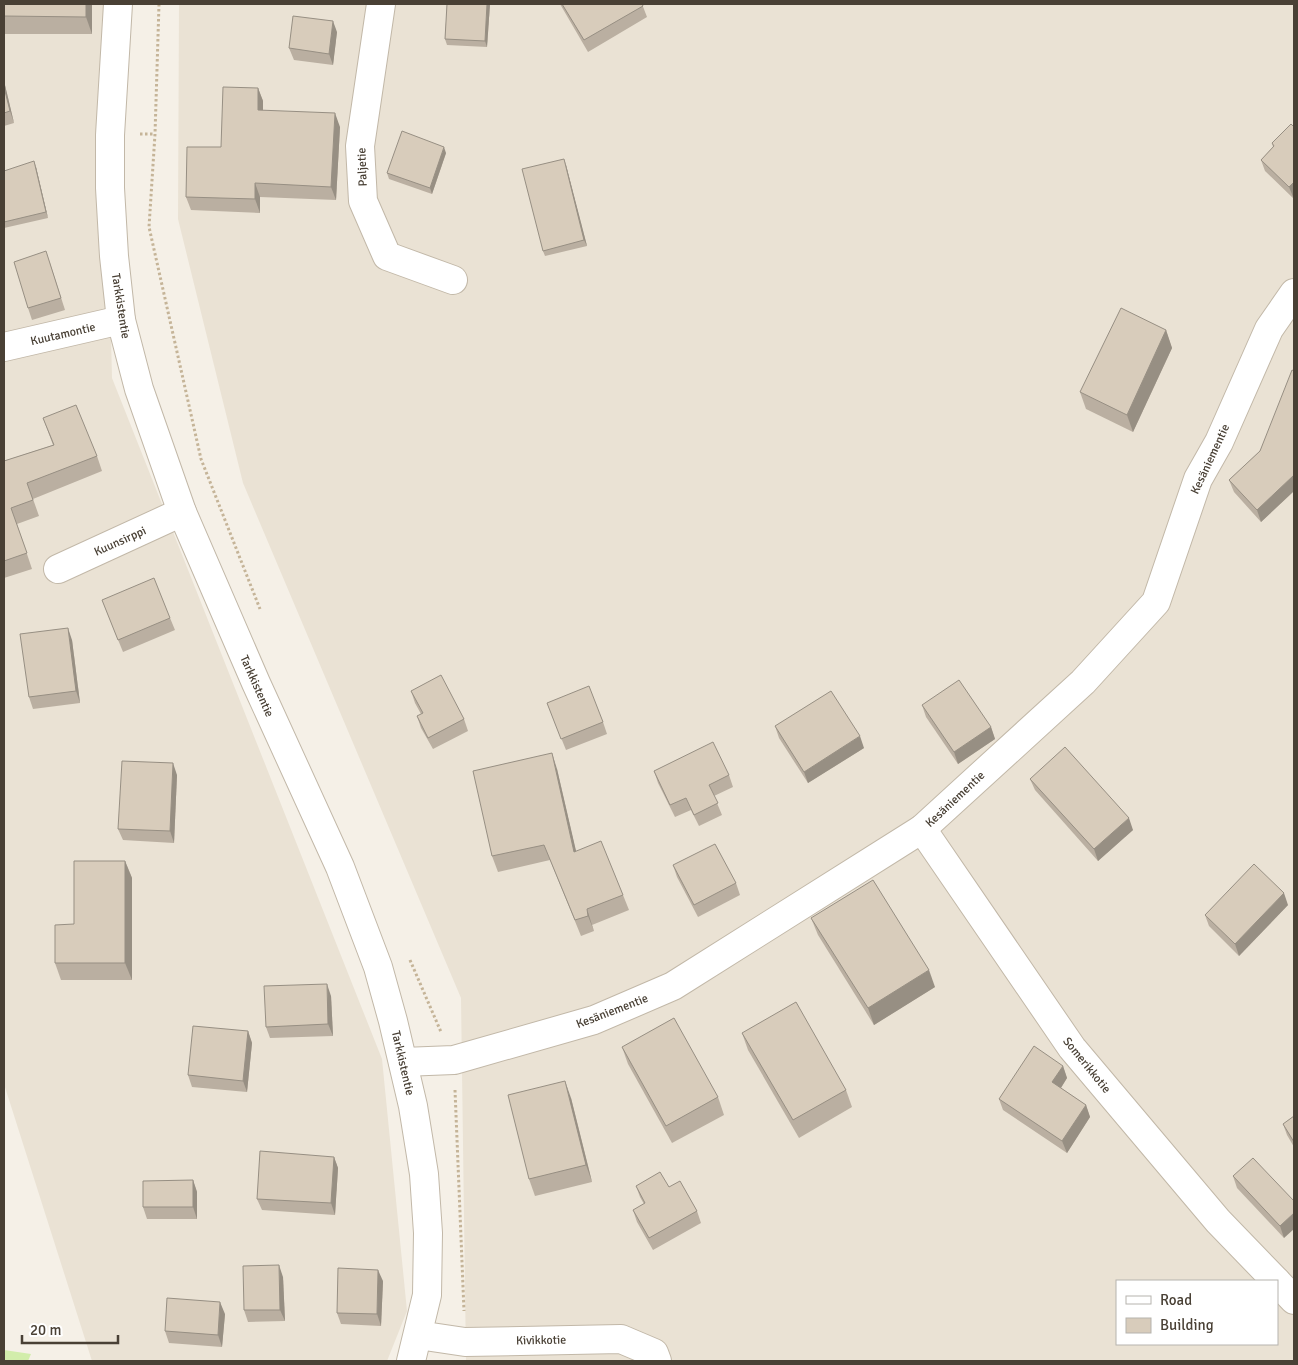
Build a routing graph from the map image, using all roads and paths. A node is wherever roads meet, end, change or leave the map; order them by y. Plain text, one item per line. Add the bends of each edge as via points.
1 (118, 4) edge
2 (159, 4) edge
3 (381, 4) edge
4 (453, 280) dead end
5 (1294, 293) edge
6 (121, 320) junction
7 (4, 347) edge
8 (182, 512) junction
9 (58, 569) dead end
10 (261, 612) dead end
11 (922, 829) junction
12 (406, 953) dead end
13 (454, 1060) junction
14 (403, 1062) junction
15 (1274, 1280) edge
16 (1278, 1284) edge
17 (1294, 1300) edge
18 (418, 1335) junction
19 (465, 1342) junction
20 (411, 1361) edge
21 (657, 1361) edge

1 - 6 street, Tarkkistentie via 110,179
2 - 10 path via 149,227 201,459
3 - 4 street, Paljetie via 360,146 363,201 388,256
5 - 11 street, Kesäniementie via 1269,329 1219,442 1198,479 1156,602 1083,682
6 - 7 street, Kuutamontie
6 - 8 street, Tarkkistentie via 139,388
8 - 9 street, Kuunsirppi
8 - 14 street, Tarkkistentie via 340,866 378,967
11 - 13 street, Kesäniementie via 674,986 594,1020
11 - 15 street, Somerikkotie via 1072,1048 1218,1221
12 - 13 path
13 - 14 street, Kesäniementie
13 - 19 path
14 - 18 street, Tarkkistentie via 424,1174 427,1223 427,1295
16 - 17 street, Somerikkotie
18 - 19 street, Kivikkotie
18 - 20 street, Tarkkistentie
19 - 21 street, Kivikkotie via 621,1339 654,1354

